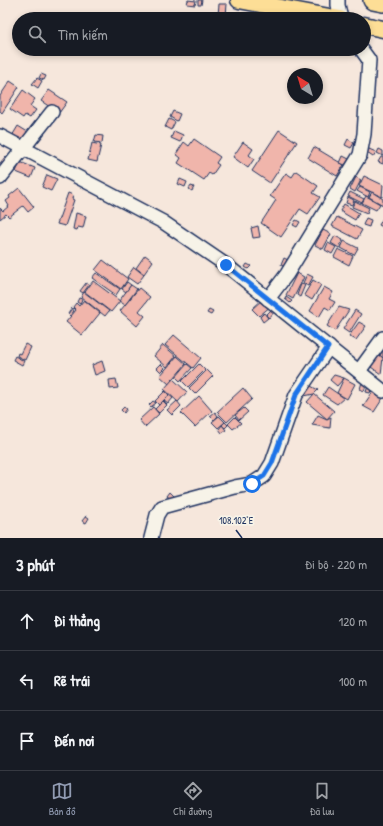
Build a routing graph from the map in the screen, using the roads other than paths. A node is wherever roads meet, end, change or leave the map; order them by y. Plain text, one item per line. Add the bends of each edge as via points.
1 (239, 0) edge
2 (338, 0) edge
3 (373, 0) edge
4 (383, 2) edge
5 (309, 12) edge
6 (339, 12) edge
7 (371, 26) edge
8 (383, 29) edge
9 (366, 56) edge
10 (52, 112) dead end
11 (0, 136) edge
12 (23, 148) junction
13 (0, 178) edge
14 (268, 299) junction
15 (383, 338) edge
16 (328, 347) junction
17 (358, 371) junction
18 (383, 390) edge
19 (151, 538) edge

1 - 5 main road
2 - 6 street
3 - 4 highway
7 - 8 main road
9 - 14 street via 369,60 364,134 360,155 287,274
10 - 12 street
11 - 12 street
12 - 13 street
12 - 14 street via 163,222 226,265
14 - 16 street
15 - 17 street
16 - 17 street
16 - 19 street via 296,395 272,463 264,476 252,484 162,507 157,515
17 - 18 street

